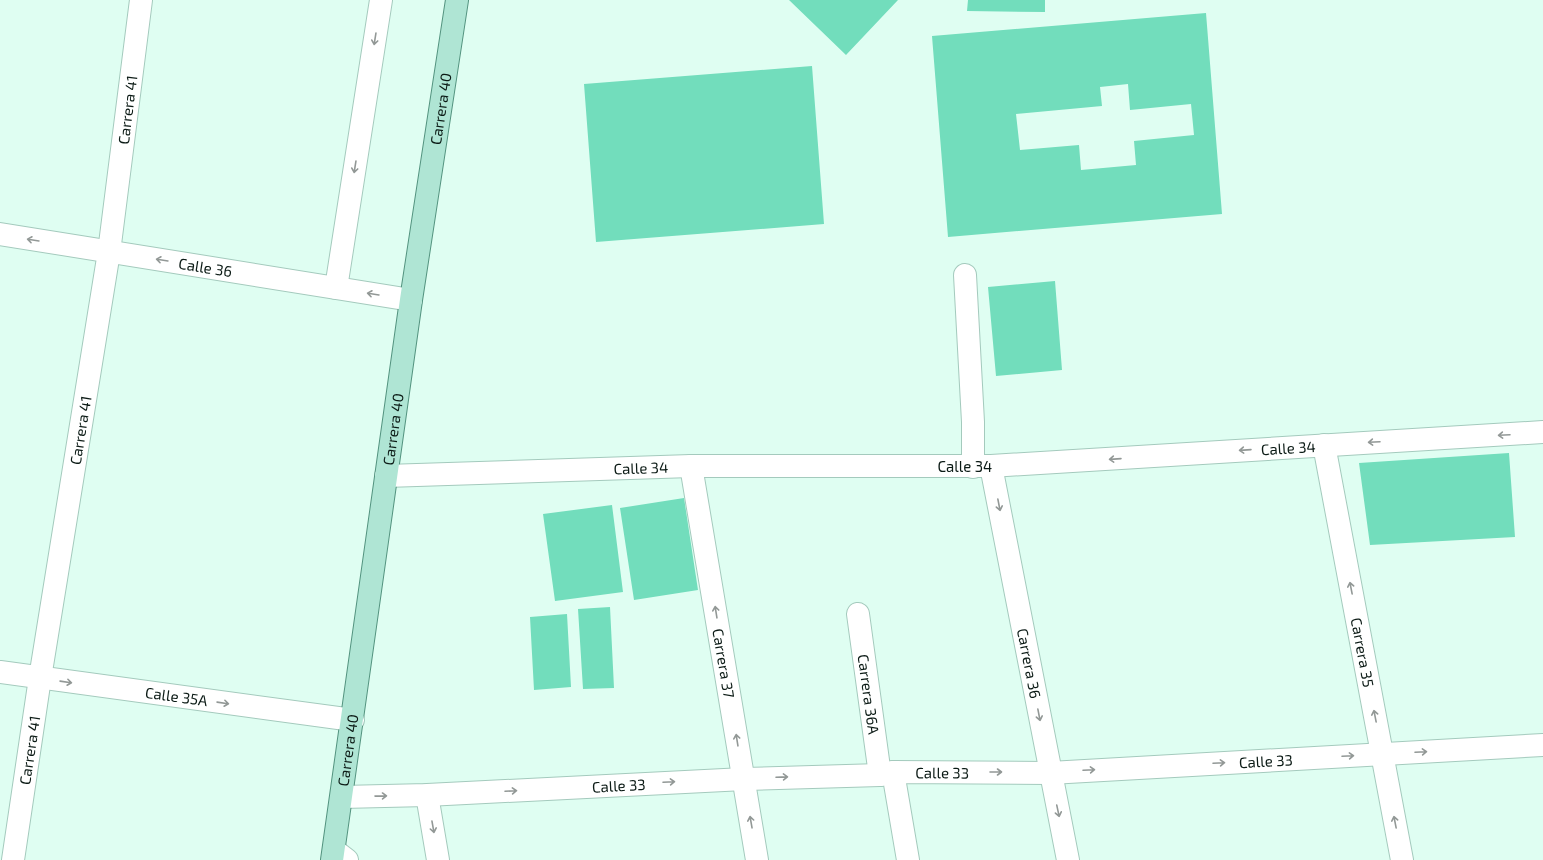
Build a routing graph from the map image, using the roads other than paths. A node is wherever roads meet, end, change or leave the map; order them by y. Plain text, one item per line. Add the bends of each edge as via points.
1 (141, 0) edge
2 (381, 0) edge
3 (457, 0) edge
4 (0, 234) edge
5 (109, 252) junction
6 (965, 275) dead end
7 (336, 288) junction
8 (412, 300) junction
9 (1543, 432) edge
10 (1324, 445) junction
11 (691, 466) junction
12 (982, 466) junction
13 (386, 476) junction
14 (858, 614) dead end
15 (0, 672) edge
16 (40, 678) junction
17 (353, 720) junction
18 (1543, 744) edge
19 (1382, 754) junction
20 (887, 773) junction
21 (1050, 773) junction
22 (744, 779) junction
23 (427, 795) junction
24 (342, 797) junction
25 (338, 857) edge
26 (13, 860) edge
27 (438, 860) edge
28 (757, 860) edge
29 (908, 860) edge
30 (1068, 860) edge
31 (1402, 860) edge

1 - 5 street, Carrera 41
2 -> 7 street
3 - 8 main road, Carrera 40
5 -> 4 street, Calle 36
7 -> 5 street, Calle 36
5 - 16 street, Carrera 41
6 - 12 street, Carrera 36 via 973,422
8 -> 7 street, Calle 36
8 - 13 main road, Carrera 40
9 -> 10 street, Calle 34
10 -> 12 street, Calle 34
19 -> 10 street, Carrera 35
11 - 12 street, Calle 34
11 - 13 street, Calle 34
22 -> 11 street, Carrera 37
12 -> 21 street, Carrera 36
13 - 17 main road, Carrera 40
14 - 20 street, Carrera 36A
15 - 16 street, Calle 35A
16 -> 17 street, Calle 35A
16 - 26 street, Carrera 41
17 - 24 main road, Carrera 40
19 -> 18 street, Calle 33
21 -> 19 street, Calle 33
31 -> 19 street, Carrera 35
20 -> 21 street, Calle 33
22 -> 20 street, Calle 33
20 - 29 street, Carrera 36A
21 -> 30 street, Carrera 36
23 -> 22 street, Calle 33
28 -> 22 street, Carrera 37
24 -> 23 street, Calle 33
23 -> 27 street
24 - 25 main road, Carrera 40

